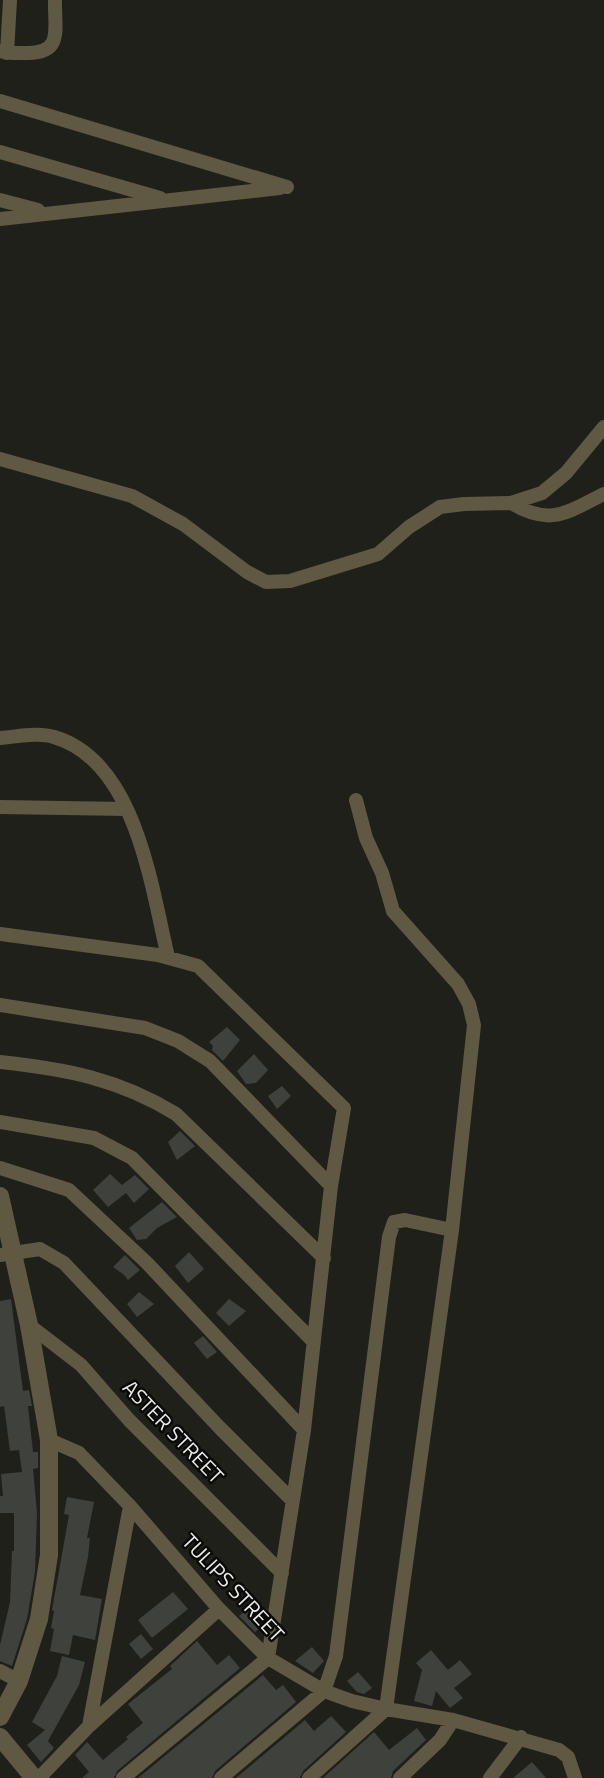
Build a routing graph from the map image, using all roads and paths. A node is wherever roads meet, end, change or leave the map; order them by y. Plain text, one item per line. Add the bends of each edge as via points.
1 (10, 0) edge
2 (54, 0) edge
3 (4, 52) edge
4 (0, 102) edge
5 (0, 152) edge
6 (0, 200) edge
7 (168, 200) junction
8 (46, 213) junction
9 (0, 219) edge
10 (604, 427) edge
11 (0, 459) edge
12 (604, 494) edge
13 (511, 503) junction
14 (0, 738) edge
15 (356, 800) dead end
16 (0, 807) edge
17 (126, 809) junction
18 (0, 934) edge
19 (167, 957) junction
20 (0, 1005) edge
21 (0, 1062) edge
22 (0, 1122) edge
23 (0, 1168) edge
24 (331, 1186) junction
25 (0, 1196) edge
26 (452, 1230) junction
27 (7, 1253) edge
28 (324, 1258) junction
29 (29, 1325) junction
30 (314, 1342) junction
31 (304, 1430) junction
32 (48, 1440) junction
33 (292, 1500) junction
34 (130, 1506) junction
35 (282, 1573) junction
36 (219, 1609) junction
37 (268, 1658) junction
38 (0, 1671) edge
39 (19, 1681) junction
40 (324, 1691) junction
41 (387, 1709) junction
42 (0, 1717) edge
43 (453, 1720) junction
44 (89, 1726) junction
45 (0, 1737) edge
46 (521, 1737) junction
47 (574, 1773) edge
48 (37, 1778) edge
49 (123, 1778) edge
50 (221, 1778) edge
51 (309, 1778) edge
52 (400, 1778) edge
53 (490, 1778) edge

1 - 3 street
2 - 3 street via 51,47 43,53
4 - 7 street via 287,187
5 - 7 street
6 - 8 street
7 - 8 street
8 - 9 street
10 - 13 street via 566,473 542,493
11 - 13 street via 132,496 183,524 266,582 290,581 377,554 440,507
12 - 13 street via 558,516 527,513
14 - 17 street via 51,736 76,746 105,773
15 - 26 street via 393,911 458,984 474,1025
16 - 17 street
17 - 19 street via 137,831
18 - 19 street
19 - 24 street via 198,967 344,1108
20 - 24 street via 145,1028 178,1041 210,1061
21 - 28 street via 48,1067 117,1084 148,1097 176,1114
22 - 30 street via 94,1138 132,1158
23 - 31 street via 69,1190 147,1263
24 - 28 street
25 - 27 street
26 - 40 street via 405,1220 394,1222 389,1237 336,1656
26 - 41 street
27 - 29 street
27 - 33 street via 40,1249 64,1263
28 - 30 street
29 - 32 street
29 - 35 street, ASTER STREET via 81,1364 129,1420
30 - 31 street
31 - 33 street
32 - 34 street, TULIPS STREET via 79,1453
32 - 39 street via 49,1555 39,1619
33 - 35 street
34 - 36 street, TULIPS STREET
34 - 44 street
35 - 37 street
36 - 37 street, TULIPS STREET
36 - 44 street
37 - 40 street, TULIPS STREET
37 - 49 street
38 - 39 street
39 - 42 street
40 - 41 street, TULIPS STREET
40 - 50 street
41 - 43 street, TULIPS STREET
41 - 51 street
43 - 46 street, TULIPS STREET
43 - 52 street
44 - 48 street
45 - 48 street
46 - 47 street, TULIPS STREET via 559,1750
46 - 53 street

